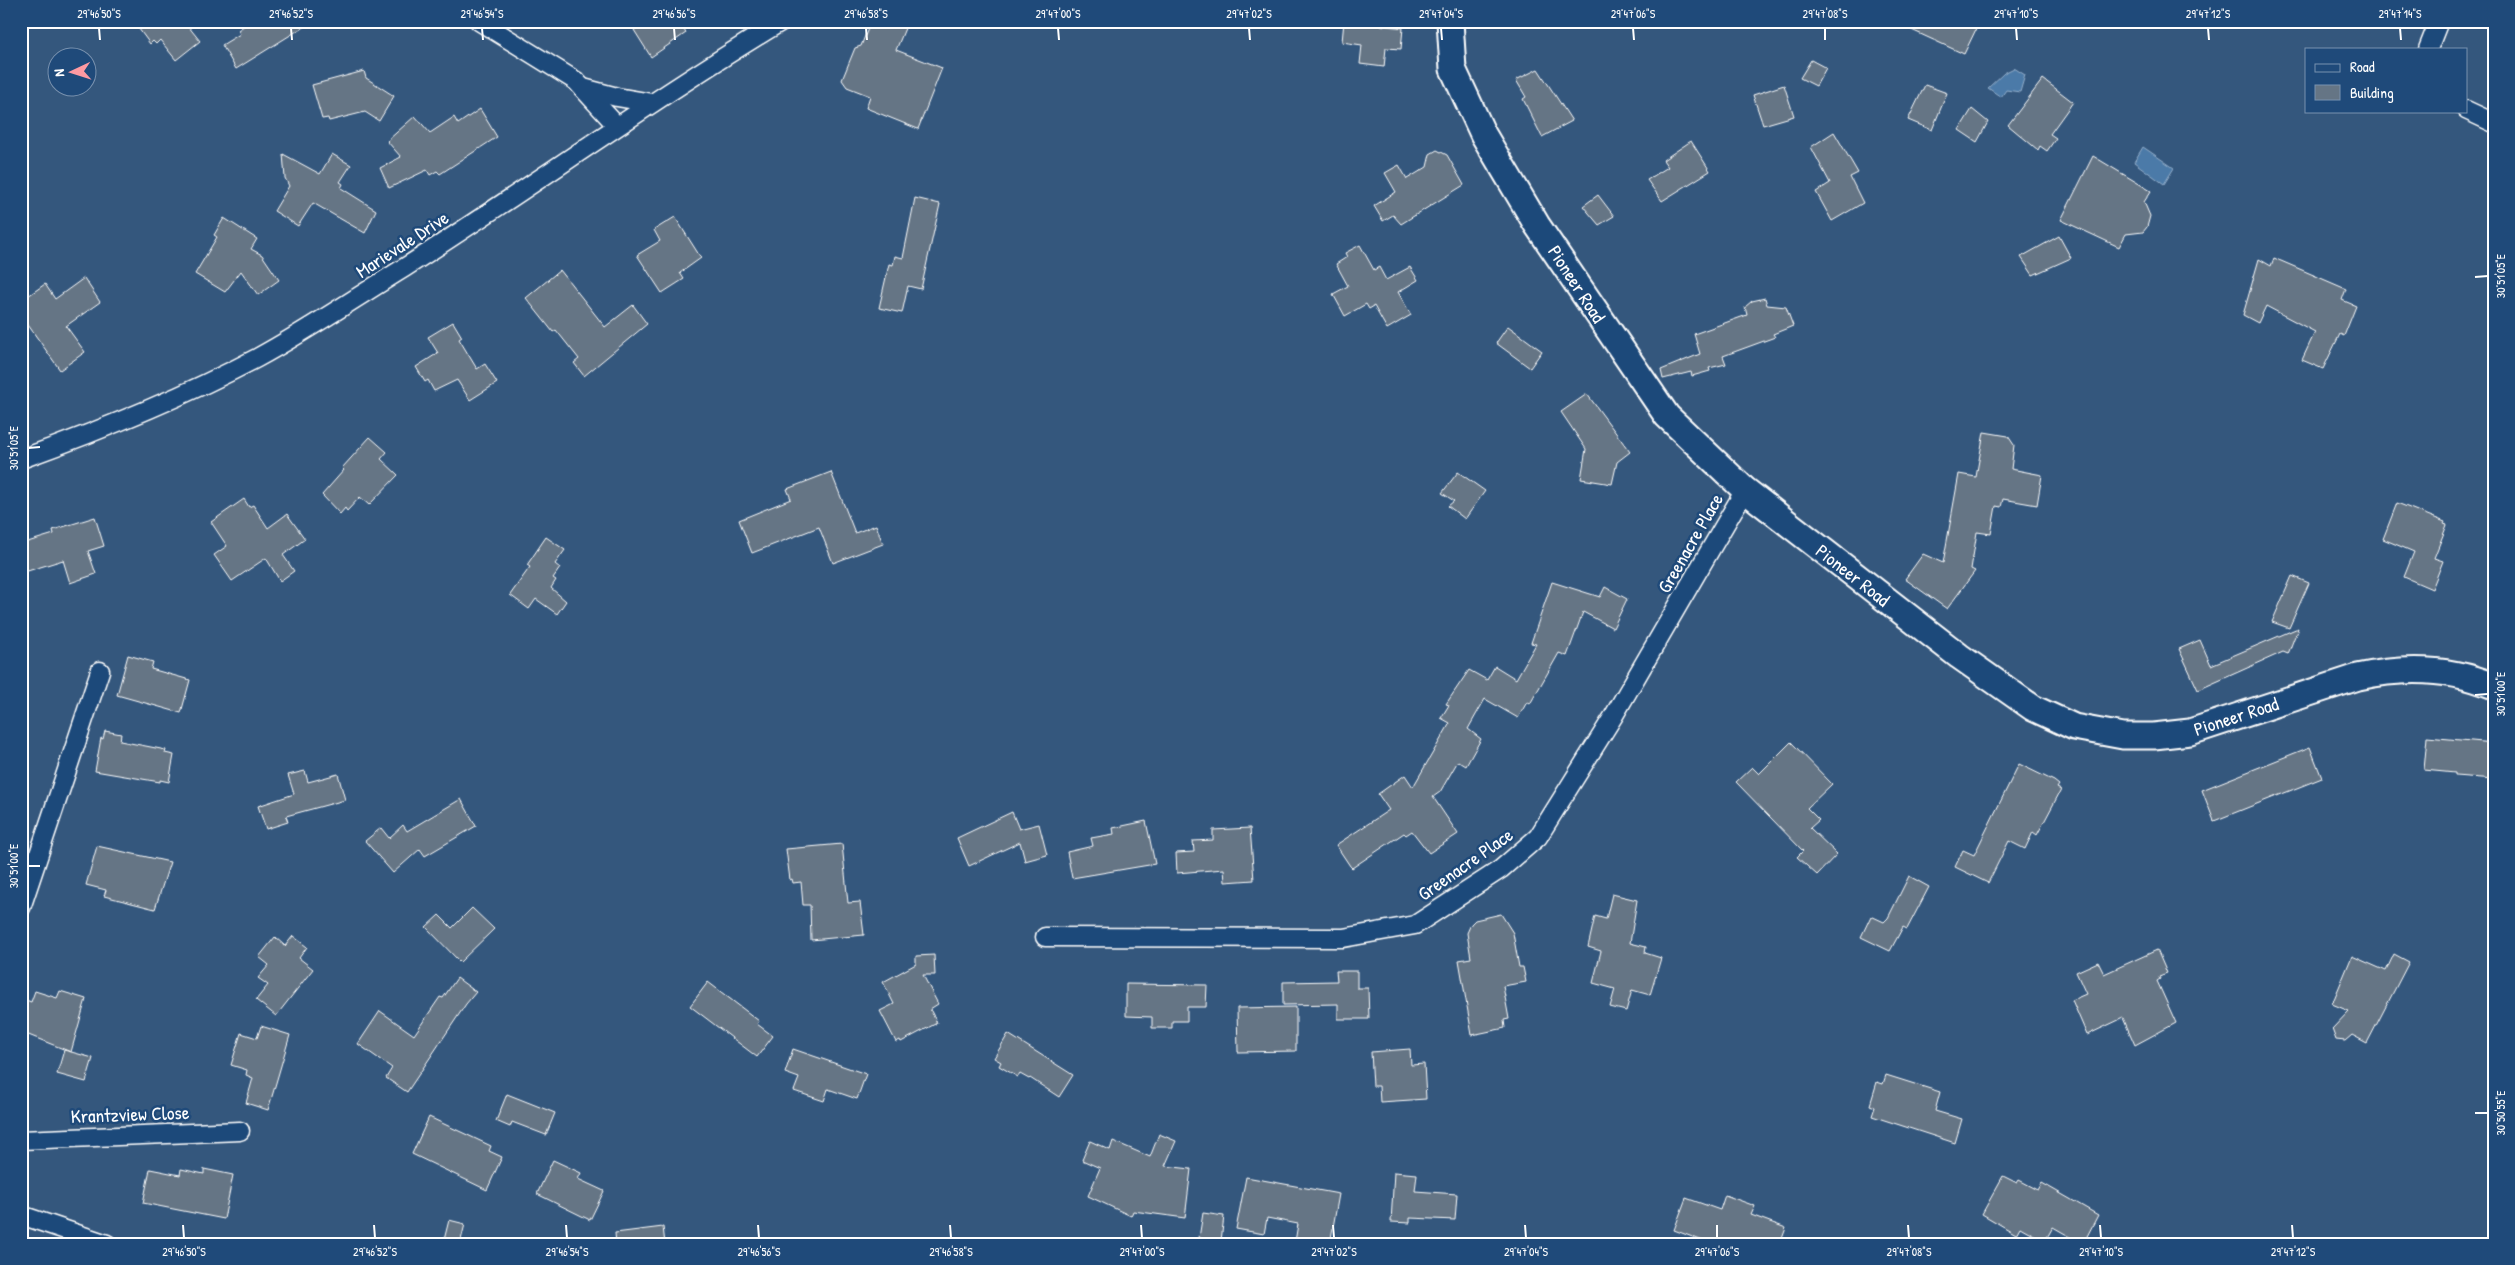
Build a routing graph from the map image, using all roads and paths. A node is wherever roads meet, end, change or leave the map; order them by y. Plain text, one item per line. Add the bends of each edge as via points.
1 (782, 21) edge
2 (1450, 21) edge
3 (2439, 21) edge
4 (479, 22) edge
5 (2428, 48) edge
6 (583, 88) junction
7 (652, 103) junction
8 (2468, 111) edge
9 (2494, 123) edge
10 (617, 126) junction
11 (21, 459) edge
12 (1745, 490) junction
13 (100, 671) dead end
14 (2494, 686) edge
15 (21, 908) edge
16 (1044, 937) dead end
17 (240, 1131) dead end
18 (21, 1140) edge
19 (21, 1215) edge
20 (107, 1244) edge

1 - 7 street, Marievale Drive via 696,72
2 - 12 main road, Pioneer Road via 1453,69 1483,134 1537,225 1667,416
3 - 5 street
4 - 6 street via 558,69
6 - 7 street
6 - 10 street
7 - 10 street, Marievale Drive
8 - 9 street
10 - 11 street, Marievale Drive via 473,223 258,358 123,421
12 - 14 main road, Pioneer Road via 1960,656 2034,708 2074,727 2123,736 2190,732 2385,671 2443,672
12 - 16 street, Greenacre Place via 1613,717 1538,837 1501,869 1415,925 1343,938
13 - 15 street
17 - 18 street, Krantzview Close
19 - 20 street

